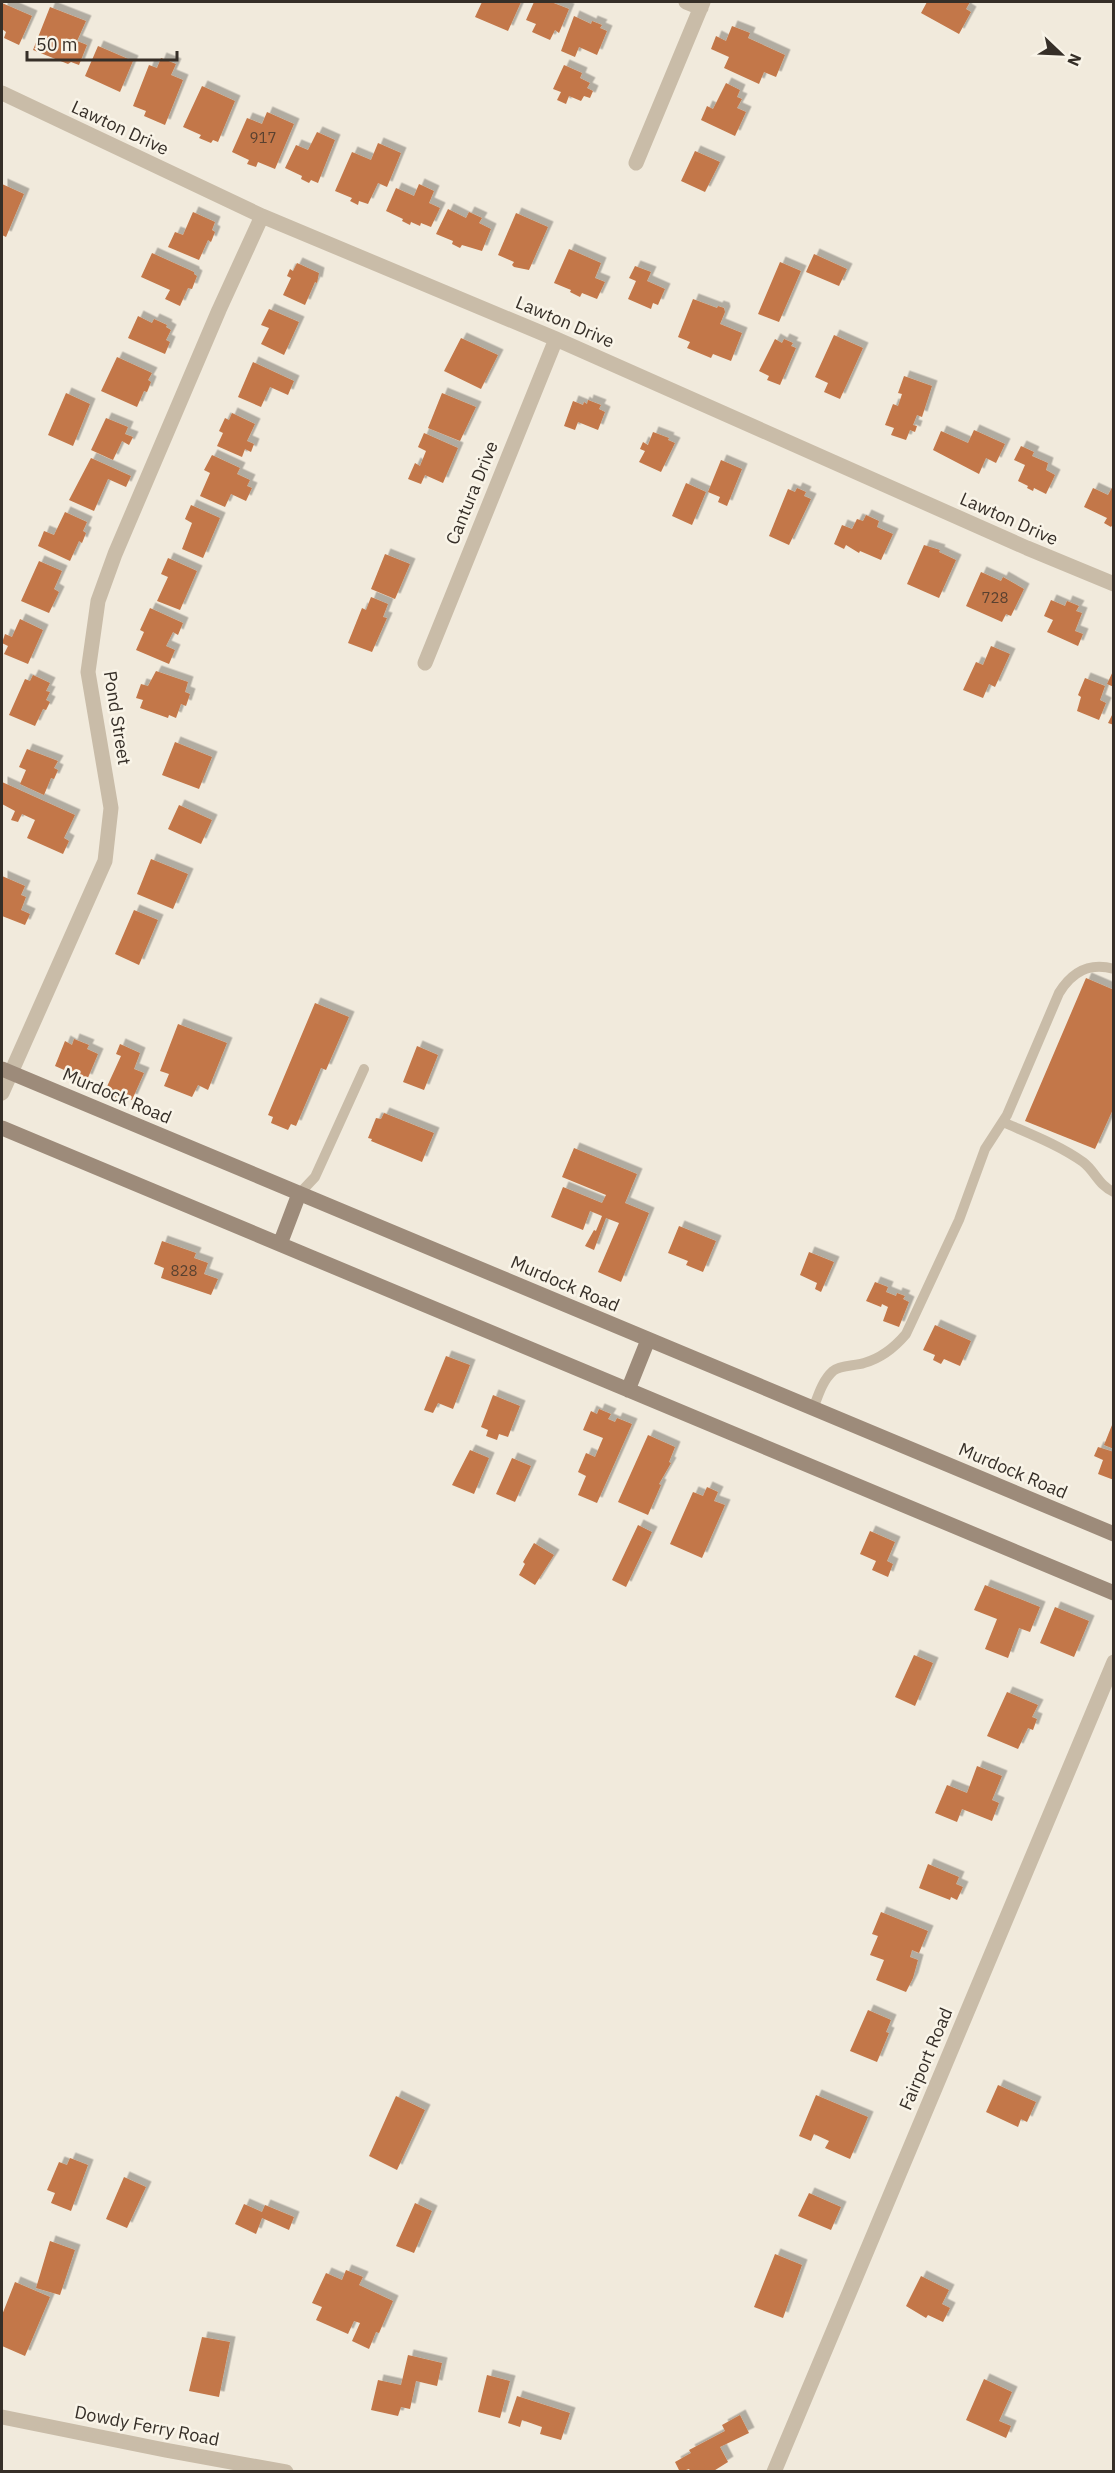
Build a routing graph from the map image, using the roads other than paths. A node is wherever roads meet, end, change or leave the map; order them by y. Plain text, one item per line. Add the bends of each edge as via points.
1 (697, 4) edge
2 (2, 93) edge
3 (636, 163) dead end
4 (262, 216) junction
5 (556, 339) junction
6 (1113, 584) edge
7 (425, 663) dead end
8 (1113, 969) edge
9 (364, 1070) dead end
10 (5, 1071) edge
11 (2, 1093) edge
12 (1003, 1122) junction
13 (2, 1128) edge
14 (1113, 1192) edge
15 (300, 1194) junction
16 (280, 1244) junction
17 (648, 1340) junction
18 (628, 1390) junction
19 (813, 1409) junction
20 (1113, 1534) edge
21 (1113, 1593) edge
22 (1113, 1662) edge
23 (2, 2417) edge
24 (286, 2472) edge
25 (774, 2472) edge

1 - 3 street
2 - 4 street, Lawton Drive
4 - 5 street, Lawton Drive
4 - 10 street, Pond Street via 98,601 88,672 111,808 105,861
5 - 6 street, Lawton Drive
5 - 7 street, Cantura Drive
8 - 12 lane via 1082,969 1065,984
9 - 15 lane via 315,1177
10 - 11 street, Pond Street
10 - 15 main road, Murdock Road
12 - 14 lane via 1077,1158
12 - 19 lane via 985,1149 959,1220 906,1334 882,1355 831,1372
13 - 16 main road
15 - 16 main road
15 - 17 main road, Murdock Road
16 - 18 main road
17 - 18 main road
17 - 19 main road, Murdock Road
18 - 21 main road
19 - 20 main road, Murdock Road
22 - 25 street, Fairport Road
23 - 24 street, Dowdy Ferry Road

